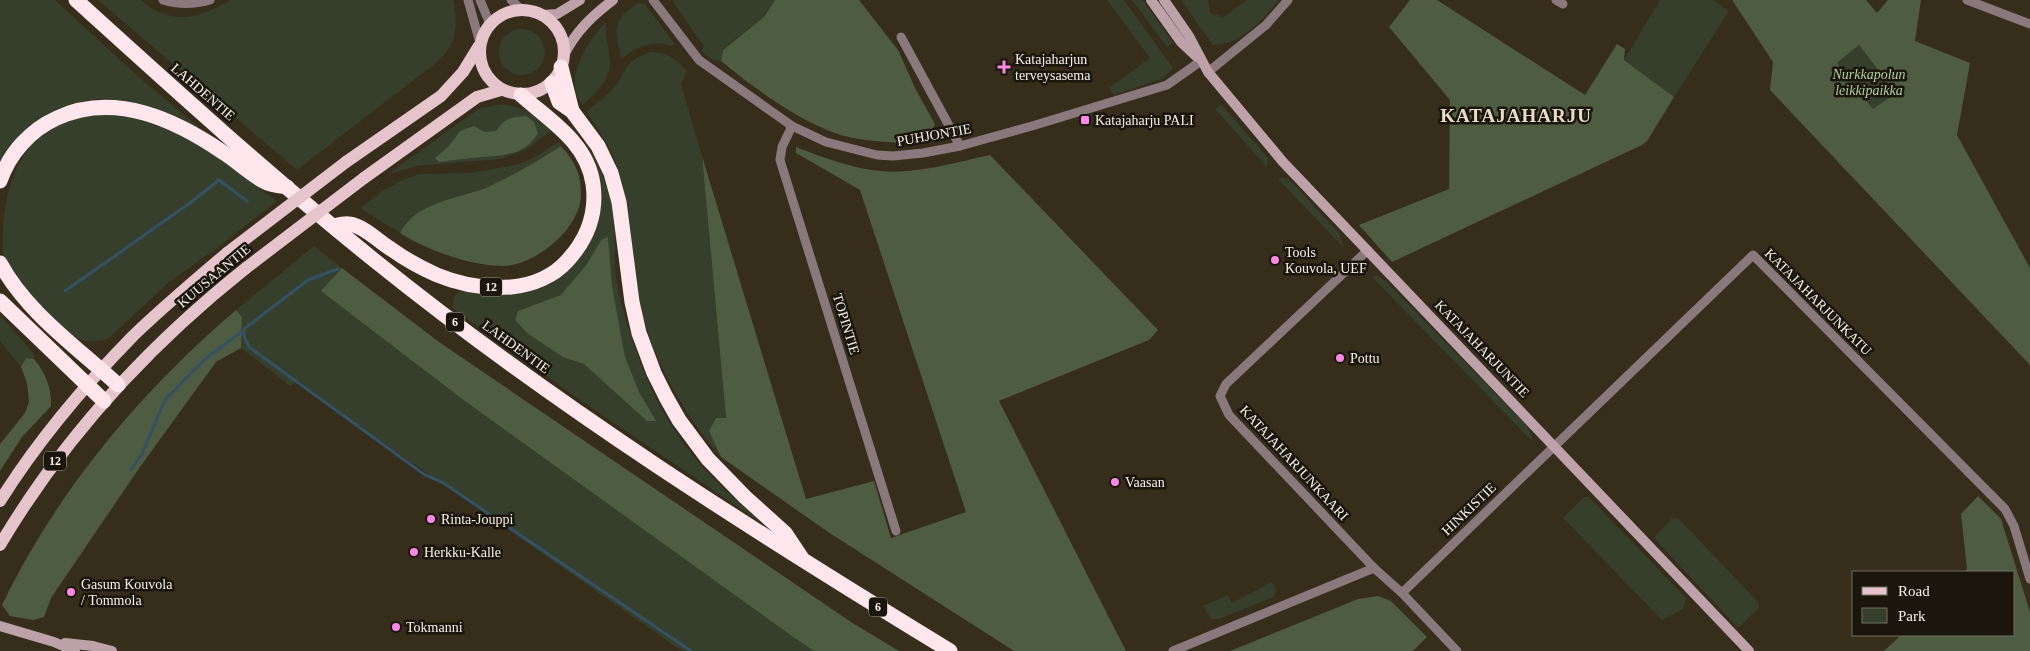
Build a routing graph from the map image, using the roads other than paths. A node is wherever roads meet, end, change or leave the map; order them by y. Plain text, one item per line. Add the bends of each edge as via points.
1 (76, 0) edge
2 (163, 0) edge
3 (210, 0) edge
4 (468, 0) edge
5 (480, 0) edge
6 (511, 0) edge
7 (580, 0) edge
8 (613, 0) edge
9 (653, 0) edge
10 (1151, 0) edge
11 (1164, 0) edge
12 (1288, 0) edge
13 (1967, 0) edge
14 (522, 10) junction
15 (542, 15) junction
16 (490, 24) junction
17 (2030, 24) edge
18 (901, 37) dead end
19 (480, 44) junction
20 (563, 61) junction
21 (1201, 61) junction
22 (1208, 72) junction
23 (552, 82) junction
24 (501, 90) junction
25 (521, 95) junction
26 (572, 111) junction
27 (792, 126) junction
28 (960, 146) junction
29 (0, 182) edge
30 (288, 187) junction
31 (334, 226) junction
32 (1368, 250) junction
33 (0, 263) edge
34 (0, 301) edge
35 (102, 370) junction
36 (118, 385) junction
37 (87, 386) junction
38 (104, 401) junction
39 (1555, 446) junction
40 (0, 501) edge
41 (896, 531) dead end
42 (0, 545) edge
43 (805, 562) junction
44 (1374, 568) junction
45 (2030, 579) edge
46 (1402, 593) junction
47 (0, 626) edge
48 (54, 642) junction
49 (75, 651) edge
50 (112, 651) edge
51 (950, 651) edge
52 (1174, 651) edge
53 (1457, 651) edge
54 (1749, 651) edge

1 - 30 highway, LAHDENTIE / 6
2 - 3 street via 190,4
4 - 19 street
5 - 16 street
6 - 14 street
7 - 15 street via 557,14
8 - 20 street via 582,26 572,39
9 - 27 street, PUHJONTIE via 699,60
10 - 21 street, KATAJAHARJUNTIE via 1181,42
11 - 21 street, KATAJAHARJUNTIE via 1189,36
12 - 22 street via 1266,25
13 - 17 street
14 - 15 main road
14 - 16 main road via 504,14
15 - 20 main road via 559,32
16 - 19 main road
18 - 28 street
19 - 24 main road via 483,70
19 - 35 main road, KUUSAANTIE / 12, bridge via 463,72 440,96 346,162 227,253 134,335
20 - 23 main road
20 - 26 highway
21 - 22 street, KATAJAHARJUNTIE
21 - 28 street, PUHJONTIE via 1167,85
22 - 32 street, KATAJAHARJUNTIE via 1284,162
23 - 25 main road via 538,92
23 - 26 highway via 559,102
24 - 25 main road, 12
24 - 36 main road, KUUSAANTIE / 12, bridge via 477,97 246,268 179,324
25 - 31 highway, 12 via 569,136 586,162 592,179 594,206 588,231 575,252 554,273 517,286 482,287 459,283 416,264 362,229 348,223
26 - 43 highway via 598,146 611,173 619,202 639,333 666,397 708,459 785,533
27 - 28 street, PUHJONTIE via 826,142 877,155 909,155
27 - 41 street, TOPINTIE via 780,160
29 - 30 highway via 23,142 45,124 76,111 107,107 143,111 170,122 215,147 265,182
30 - 31 highway, LAHDENTIE / 6
31 - 43 highway, LAHDENTIE / 6 via 511,364 694,492
32 - 39 street, KATAJAHARJUNTIE
32 - 44 street, KATAJAHARJUNKAARI via 1226,384 1220,396 1229,415
33 - 35 highway via 24,299
34 - 37 highway
35 - 36 highway
35 - 37 main road, KUUSAANTIE / 12
36 - 38 main road, KUUSAANTIE / 12
37 - 38 highway
37 - 40 main road, KUUSAANTIE / 12
38 - 42 main road, KUUSAANTIE / 12 via 38,483
39 - 45 street, KATAJAHARJUNKATU via 1753,255 2005,509 2014,526
39 - 46 street, HINKISTIE
39 - 54 street, KATAJAHARJUNTIE
43 - 51 highway, LAHDENTIE / 6
44 - 46 street, KATAJAHARJUNKAARI
44 - 52 street
46 - 53 street, KATAJAHARJUNKAARI
47 - 48 street
48 - 49 street
48 - 50 street

